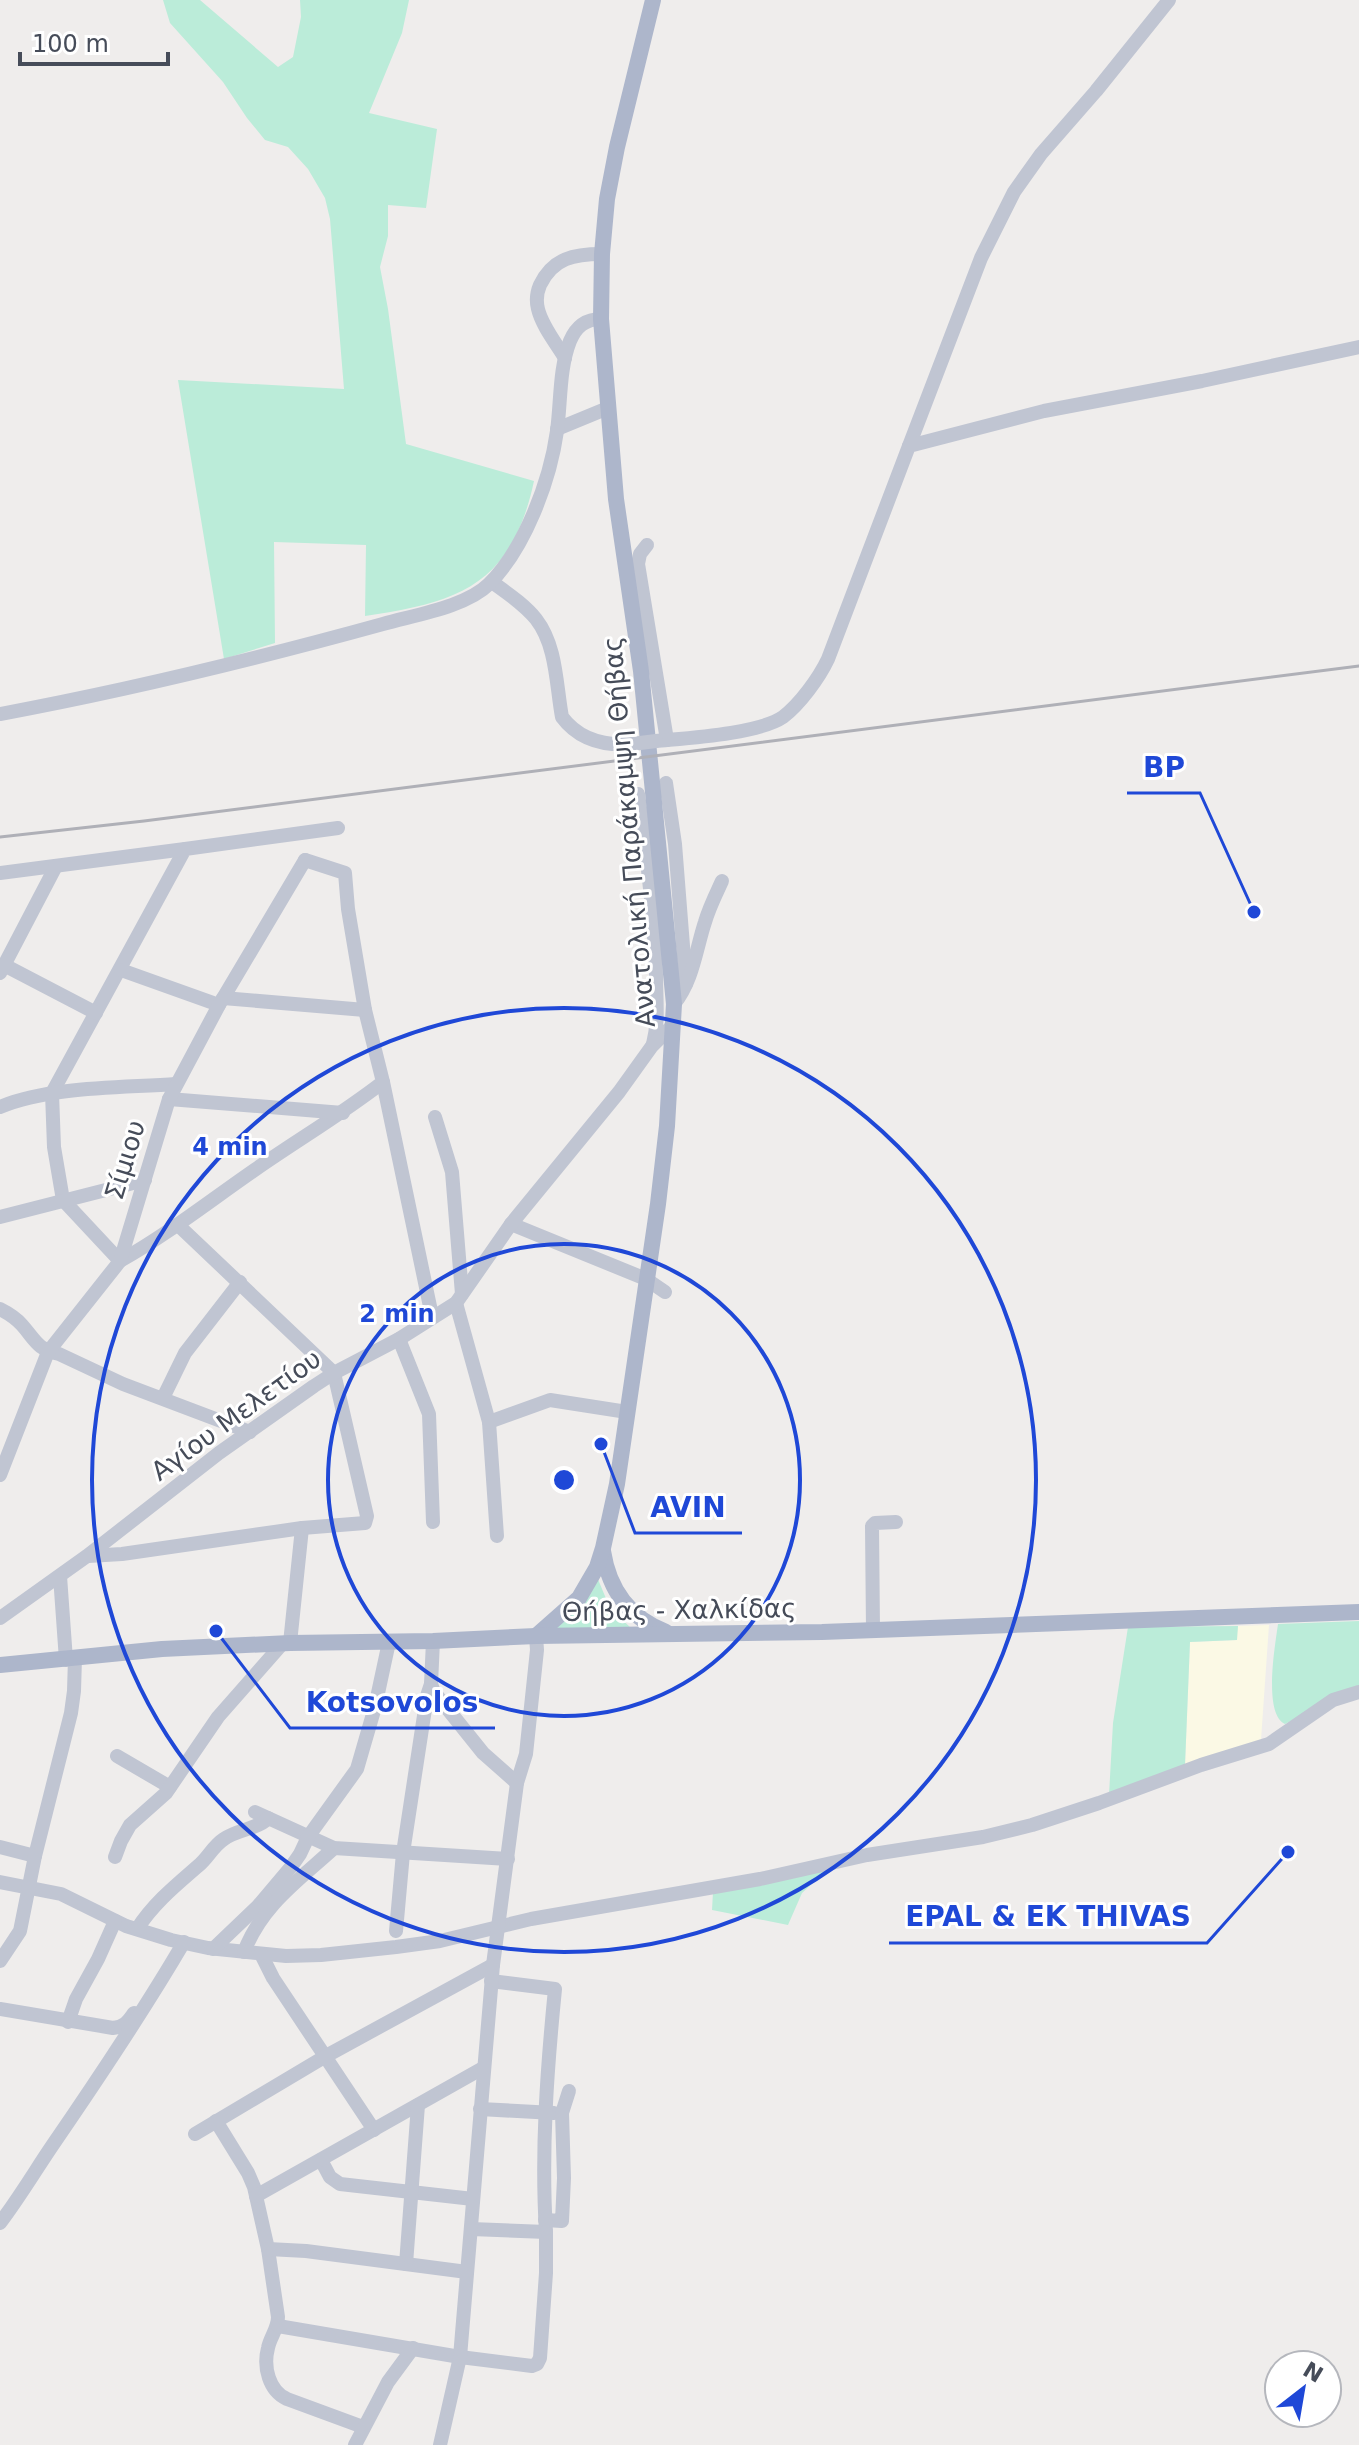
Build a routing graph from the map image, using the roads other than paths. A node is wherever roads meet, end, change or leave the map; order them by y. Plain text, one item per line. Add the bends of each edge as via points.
1 (653, 0) edge
2 (1169, 0) edge
3 (602, 254) junction
4 (601, 319) junction
5 (1359, 347) edge
6 (565, 358) junction
7 (608, 408) junction
8 (557, 429) junction
9 (909, 446) junction
10 (647, 545) dead end
11 (492, 582) junction
12 (0, 714) edge
13 (661, 740) junction
14 (666, 783) dead end
15 (638, 794) dead end
16 (338, 828) dead end
17 (306, 832) junction
18 (185, 849) junction
19 (305, 860) junction
20 (56, 866) junction
21 (0, 873) edge
22 (722, 881) dead end
23 (2, 969) edge
24 (121, 970) junction
25 (686, 984) junction
26 (221, 1002) junction
27 (674, 1004) junction
28 (365, 1010) junction
29 (96, 1013) junction
30 (673, 1025) junction
31 (652, 1046) junction
32 (383, 1082) junction
33 (176, 1084) junction
34 (52, 1093) junction
35 (169, 1099) junction
36 (0, 1107) edge
37 (343, 1113) junction
38 (435, 1117) dead end
39 (145, 1180) junction
40 (63, 1200) junction
41 (0, 1217) edge
42 (511, 1224) junction
43 (178, 1225) junction
44 (120, 1261) junction
45 (646, 1279) junction
46 (240, 1282) junction
47 (665, 1292) dead end
48 (459, 1298) junction
49 (0, 1309) edge
50 (432, 1316) junction
51 (399, 1339) junction
52 (48, 1352) junction
53 (334, 1373) junction
54 (163, 1398) junction
55 (627, 1412) junction
56 (489, 1422) junction
57 (250, 1432) junction
58 (1, 1469) edge
59 (433, 1522) dead end
60 (896, 1522) dead end
61 (302, 1528) junction
62 (497, 1536) dead end
63 (603, 1548) junction
64 (87, 1556) junction
65 (60, 1576) junction
66 (1359, 1612) edge
67 (0, 1618) edge
68 (873, 1630) junction
69 (671, 1634) junction
70 (536, 1636) junction
71 (433, 1641) junction
72 (389, 1642) junction
73 (287, 1643) junction
74 (70, 1659) junction
75 (0, 1665) edge
76 (431, 1684) junction
77 (1359, 1692) edge
78 (117, 1756) dead end
79 (517, 1783) junction
80 (170, 1787) junction
81 (308, 1837) junction
82 (0, 1847) edge
83 (334, 1848) junction
84 (403, 1853) junction
85 (35, 1856) junction
86 (115, 1857) dead end
87 (508, 1859) junction
88 (0, 1882) edge
89 (28, 1885) junction
90 (115, 1921) junction
91 (499, 1925) junction
92 (137, 1929) junction
93 (396, 1931) dead end
94 (181, 1942) junction
95 (213, 1949) junction
96 (244, 1952) junction
97 (261, 1954) junction
98 (0, 1961) edge
99 (493, 1965) junction
100 (491, 1981) junction
101 (0, 2009) edge
102 (68, 2022) junction
103 (326, 2056) junction
104 (483, 2068) junction
105 (569, 2091) dead end
106 (418, 2105) junction
107 (480, 2109) junction
108 (545, 2112) junction
109 (562, 2113) junction
110 (216, 2121) junction
111 (374, 2130) junction
112 (195, 2134) dead end
113 (321, 2160) junction
114 (564, 2178) junction
115 (544, 2179) junction
116 (411, 2192) junction
117 (256, 2196) junction
118 (473, 2199) junction
119 (0, 2223) edge
120 (546, 2226) junction
121 (471, 2229) junction
122 (268, 2249) junction
123 (406, 2264) junction
124 (467, 2272) junction
125 (278, 2326) junction
126 (413, 2348) junction
127 (460, 2357) junction
128 (363, 2427) junction
129 (355, 2445) edge
130 (440, 2445) edge

1 - 3 main road, Ανατολική Παράκαμψη Θήβας via 614,159
2 - 9 street via 1014,192 981,258
3 - 4 main road, Ανατολική Παράκαμψη Θήβας
3 - 6 street via 560,261 546,273 537,293 538,309
4 - 6 street via 582,324
4 - 7 main road, Ανατολική Παράκαμψη Θήβας
5 - 9 street via 1044,411
6 - 8 street
7 - 8 street
7 - 27 main road, Ανατολική Παράκαμψη Θήβας
8 - 11 street via 530,520
9 - 13 street via 828,659 811,688 782,717 767,723
10 - 13 street via 638,564
11 - 12 street via 454,603 292,649
11 - 13 street, bridge via 524,607 543,631 562,717 569,727 607,744
14 - 25 street
15 - 31 street via 655,954 657,1029
16 - 17 street
17 - 18 street
17 - 19 street
18 - 20 street
18 - 24 street
19 - 26 street, Σίμιου
19 - 28 street via 345,873
20 - 21 street
20 - 23 street
22 - 25 street
23 - 29 street
24 - 26 street
24 - 29 street
25 - 27 street
26 - 28 street
26 - 33 street, Σίμιου
27 - 30 main road, Ανατολική Παράκαμψη Θήβας
28 - 32 street
29 - 34 street
30 - 31 street, Αγίου Μελετίου
30 - 45 main road, Ανατολική Παράκαμψη Θήβας via 667,1126
31 - 42 street, Αγίου Μελετίου
32 - 37 street
32 - 50 street
33 - 34 street
33 - 35 street, Σίμιου
34 - 36 street
34 - 40 street
35 - 37 street
35 - 39 street, Σίμιου
37 - 43 street
38 - 48 street via 452,1172
39 - 40 street
39 - 44 street, Σίμιου
40 - 41 street
40 - 44 street
42 - 45 street
42 - 48 street, Αγίου Μελετίου
43 - 44 street
43 - 46 street
44 - 52 street, Σίμιου
45 - 47 street
45 - 55 main road, Ανατολική Παράκαμψη Θήβας
46 - 53 street
46 - 54 street via 185,1353
48 - 50 street, Αγίου Μελετίου
48 - 56 street
49 - 52 street
50 - 51 street, Αγίου Μελετίου
51 - 53 street, Αγίου Μελετίου
51 - 59 street via 429,1414
52 - 54 street
52 - 58 street, Σίμιου
53 - 57 street, Αγίου Μελετίου
53 - 61 street via 367,1516 360,1525
54 - 57 street
55 - 56 street via 550,1400
55 - 63 main road, Ανατολική Παράκαμψη Θήβας
56 - 62 street
57 - 64 street, Αγίου Μελετίου
60 - 68 street via 872,1526
61 - 64 street
61 - 73 street
63 - 69 main road via 612,1586 623,1603
63 - 70 main road, Ανατολική Παράκαμψη Θήβας via 579,1598
64 - 65 street, Αγίου Μελετίου
65 - 67 street, Αγίου Μελετίου
65 - 74 street
66 - 68 main road, Θήβας - Χαλκίδας
68 - 69 main road, Θήβας - Χαλκίδας
69 - 70 main road, Θήβας - Χαλκίδας
70 - 71 main road, Θήβας - Χαλκίδας
70 - 79 street via 526,1754
71 - 72 main road, Θήβας - Χαλκίδας
71 - 76 street
72 - 73 main road, Θήβας - Χαλκίδας
72 - 81 street via 357,1769
73 - 74 main road, Θήβας - Χαλκίδας
73 - 80 street via 218,1717
74 - 75 main road, Θήβας - Χαλκίδας
74 - 85 street via 71,1713
76 - 79 street via 483,1753
76 - 84 street
77 - 91 street via 1333,1700 1269,1744 1032,1825
78 - 80 street
79 - 87 street
80 - 86 street via 130,1825
81 - 83 street
81 - 92 street via 262,1815 261,1826 221,1841 159,1899
81 - 95 street via 258,1906
82 - 85 street
83 - 84 street
83 - 96 street via 273,1903
84 - 87 street
84 - 93 street
85 - 89 street
87 - 91 street
88 - 89 street
89 - 90 street via 75,1899
89 - 98 street via 20,1931
90 - 92 street
90 - 102 street
91 - 97 street via 440,1941 360,1952
91 - 99 street
92 - 94 street
94 - 95 street
94 - 102 street via 120,2028
94 - 119 street via 123,2044
95 - 96 street
96 - 97 street
97 - 103 street
99 - 100 street
99 - 103 street
100 - 104 street
100 - 108 street via 555,1989
101 - 102 street
103 - 110 street
103 - 111 street
104 - 106 street
104 - 107 street
105 - 109 street
106 - 111 street
106 - 116 street
107 - 108 street
107 - 118 street
108 - 109 street
108 - 115 street
109 - 114 street
110 - 112 street
110 - 117 street
111 - 113 street
113 - 116 street via 340,2184
113 - 117 street
114 - 115 street
114 - 120 street via 562,2221
115 - 120 street
116 - 118 street
116 - 123 street
117 - 122 street
118 - 121 street
120 - 121 street
120 - 127 street via 537,2364
121 - 124 street
122 - 123 street
122 - 125 street
123 - 124 street
124 - 127 street
125 - 126 street
125 - 128 street via 266,2359 277,2395
126 - 127 street
126 - 128 street
127 - 130 street
128 - 129 street

